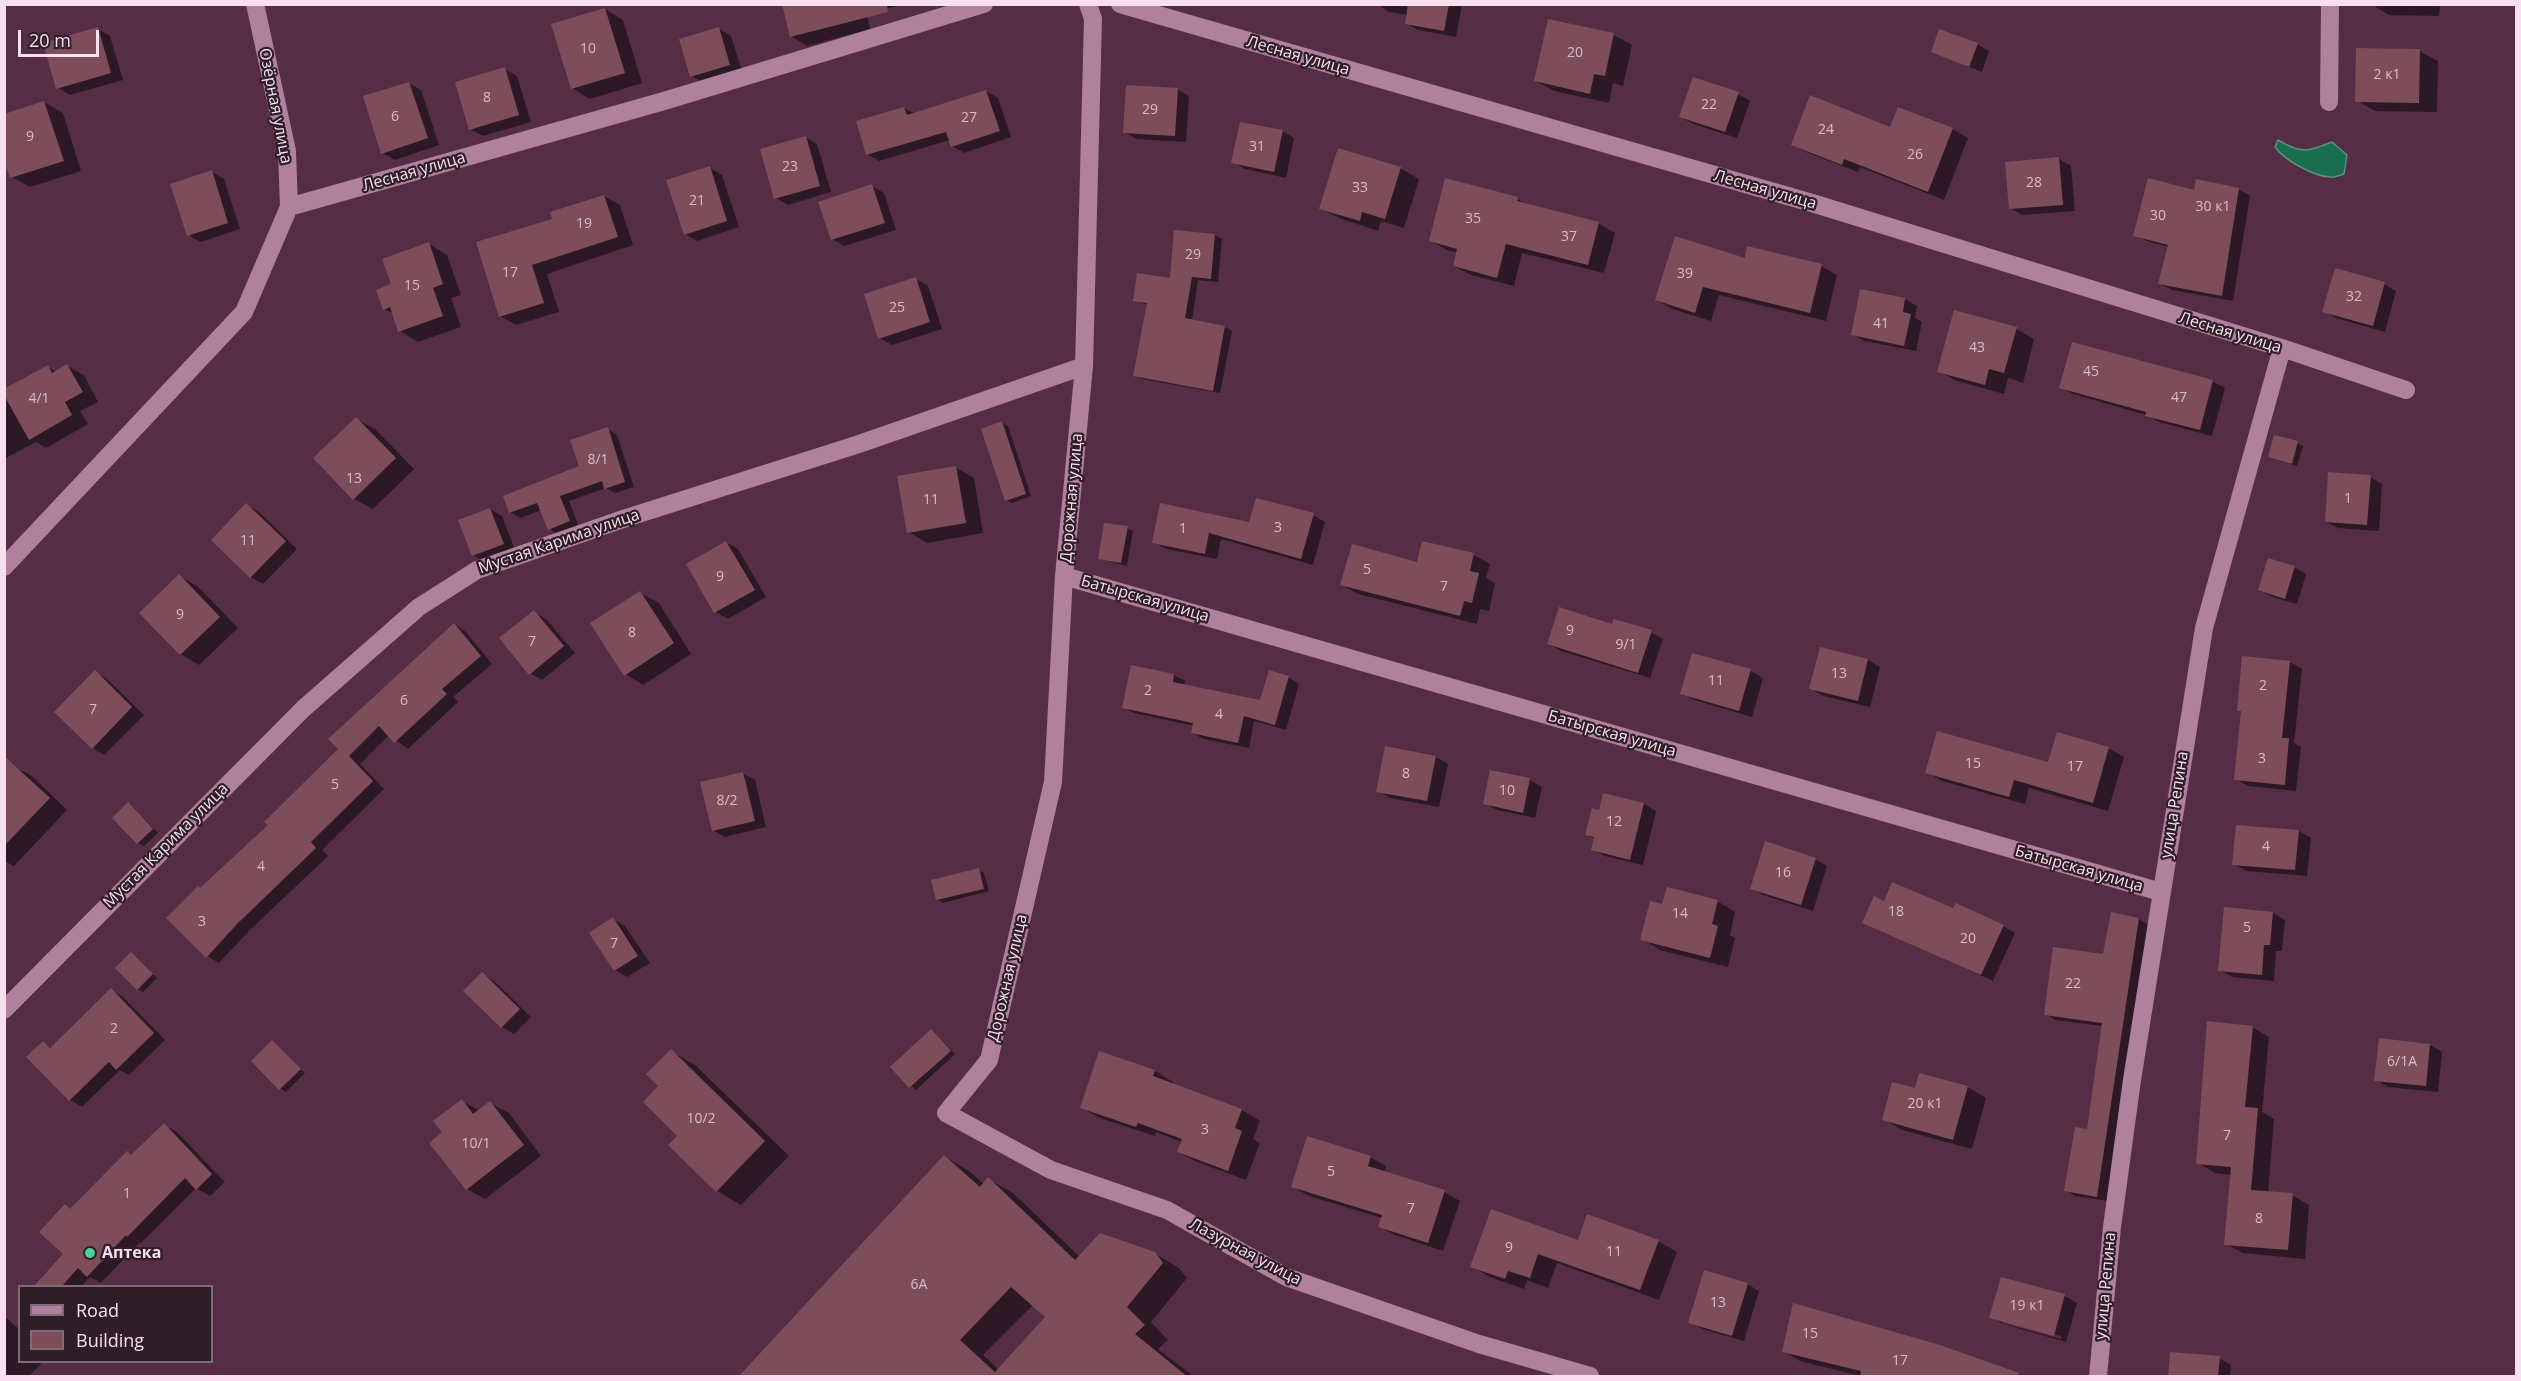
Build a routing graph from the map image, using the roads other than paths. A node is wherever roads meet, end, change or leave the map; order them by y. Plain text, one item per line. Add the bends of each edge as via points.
1 (255, 4) edge
2 (984, 4) edge
3 (1088, 4) edge
4 (1120, 4) edge
5 (2330, 4) edge
6 (2329, 102) dead end
7 (289, 207) junction
8 (2282, 348) junction
9 (1084, 366) junction
10 (2406, 390) dead end
11 (4, 567) edge
12 (1064, 576) junction
13 (2161, 892) junction
14 (4, 1010) edge
15 (946, 1113) joint
16 (1590, 1377) edge
17 (2098, 1377) edge

1 - 7 street, Озёрная улица via 287,151
2 - 7 street, Лесная улица via 664,101
3 - 9 street, Дорожная улица via 1093,19
4 - 8 street, Лесная улица via 1812,203
5 - 6 street
7 - 11 street via 244,312
8 - 10 street, Лесная улица
8 - 13 street, улица Репина via 2204,628
9 - 12 street, Дорожная улица
9 - 14 street, Мустая Карима улица via 477,570 420,607 303,709
12 - 13 street, Батырская улица
12 - 15 street, Дорожная улица via 1053,782 989,1060
13 - 17 street, улица Репина via 2112,1227
15 - 16 street, Лазурная улица via 1051,1170 1167,1210 1286,1277 1479,1344

